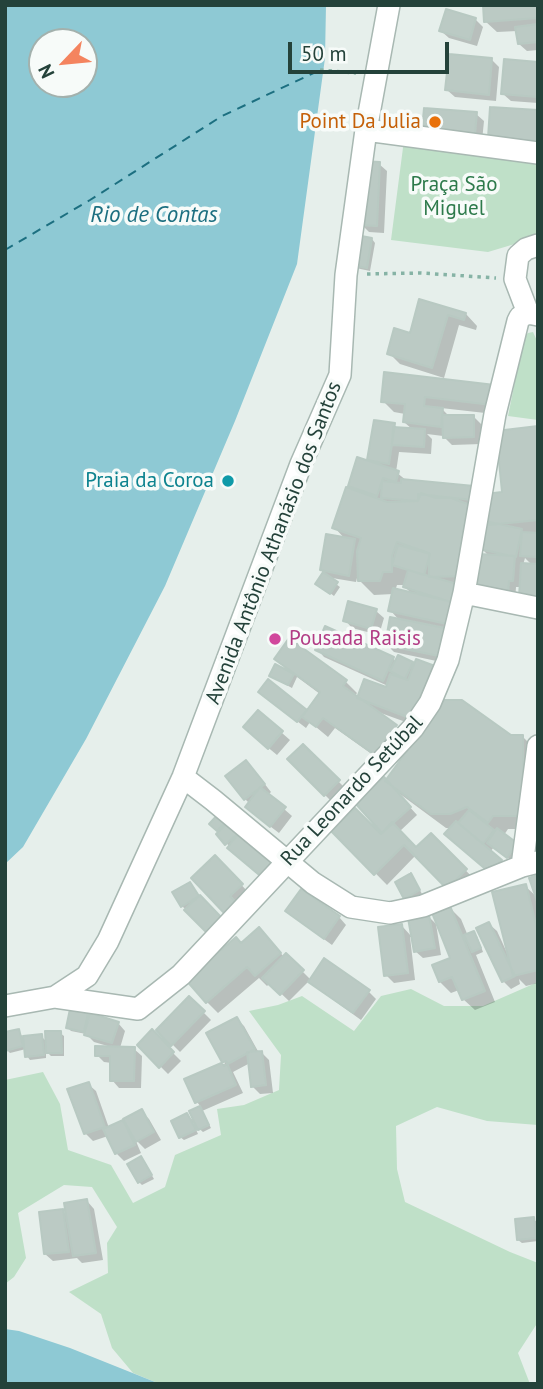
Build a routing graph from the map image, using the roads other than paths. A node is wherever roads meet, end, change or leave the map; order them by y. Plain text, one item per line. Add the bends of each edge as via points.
1 (389, 5) edge
2 (366, 130) junction
3 (538, 153) edge
4 (538, 245) edge
5 (529, 315) edge
6 (464, 593) junction
7 (538, 608) edge
8 (538, 746) edge
9 (183, 777) junction
10 (287, 862) junction
11 (530, 864) edge
12 (55, 998) junction
13 (5, 1006) edge

1 - 2 street, Avenida Antônio Athanásio dos Santos
2 - 3 street
2 - 9 street, Avenida Antônio Athanásio dos Santos via 346,275 340,375 301,464
4 - 5 street via 518,256 515,279
5 - 6 street, Rua Leonardo Setúbal via 518,321 495,414
6 - 7 street
6 - 10 street, Rua Leonardo Setúbal via 449,660 430,703 413,728
8 - 11 street
9 - 10 street
9 - 12 street, Avenida Antônio Athanásio dos Santos via 88,976
10 - 11 street via 351,907 390,914 423,906
10 - 12 street, Rua Leonardo Setúbal via 181,975 138,1009
12 - 13 street

